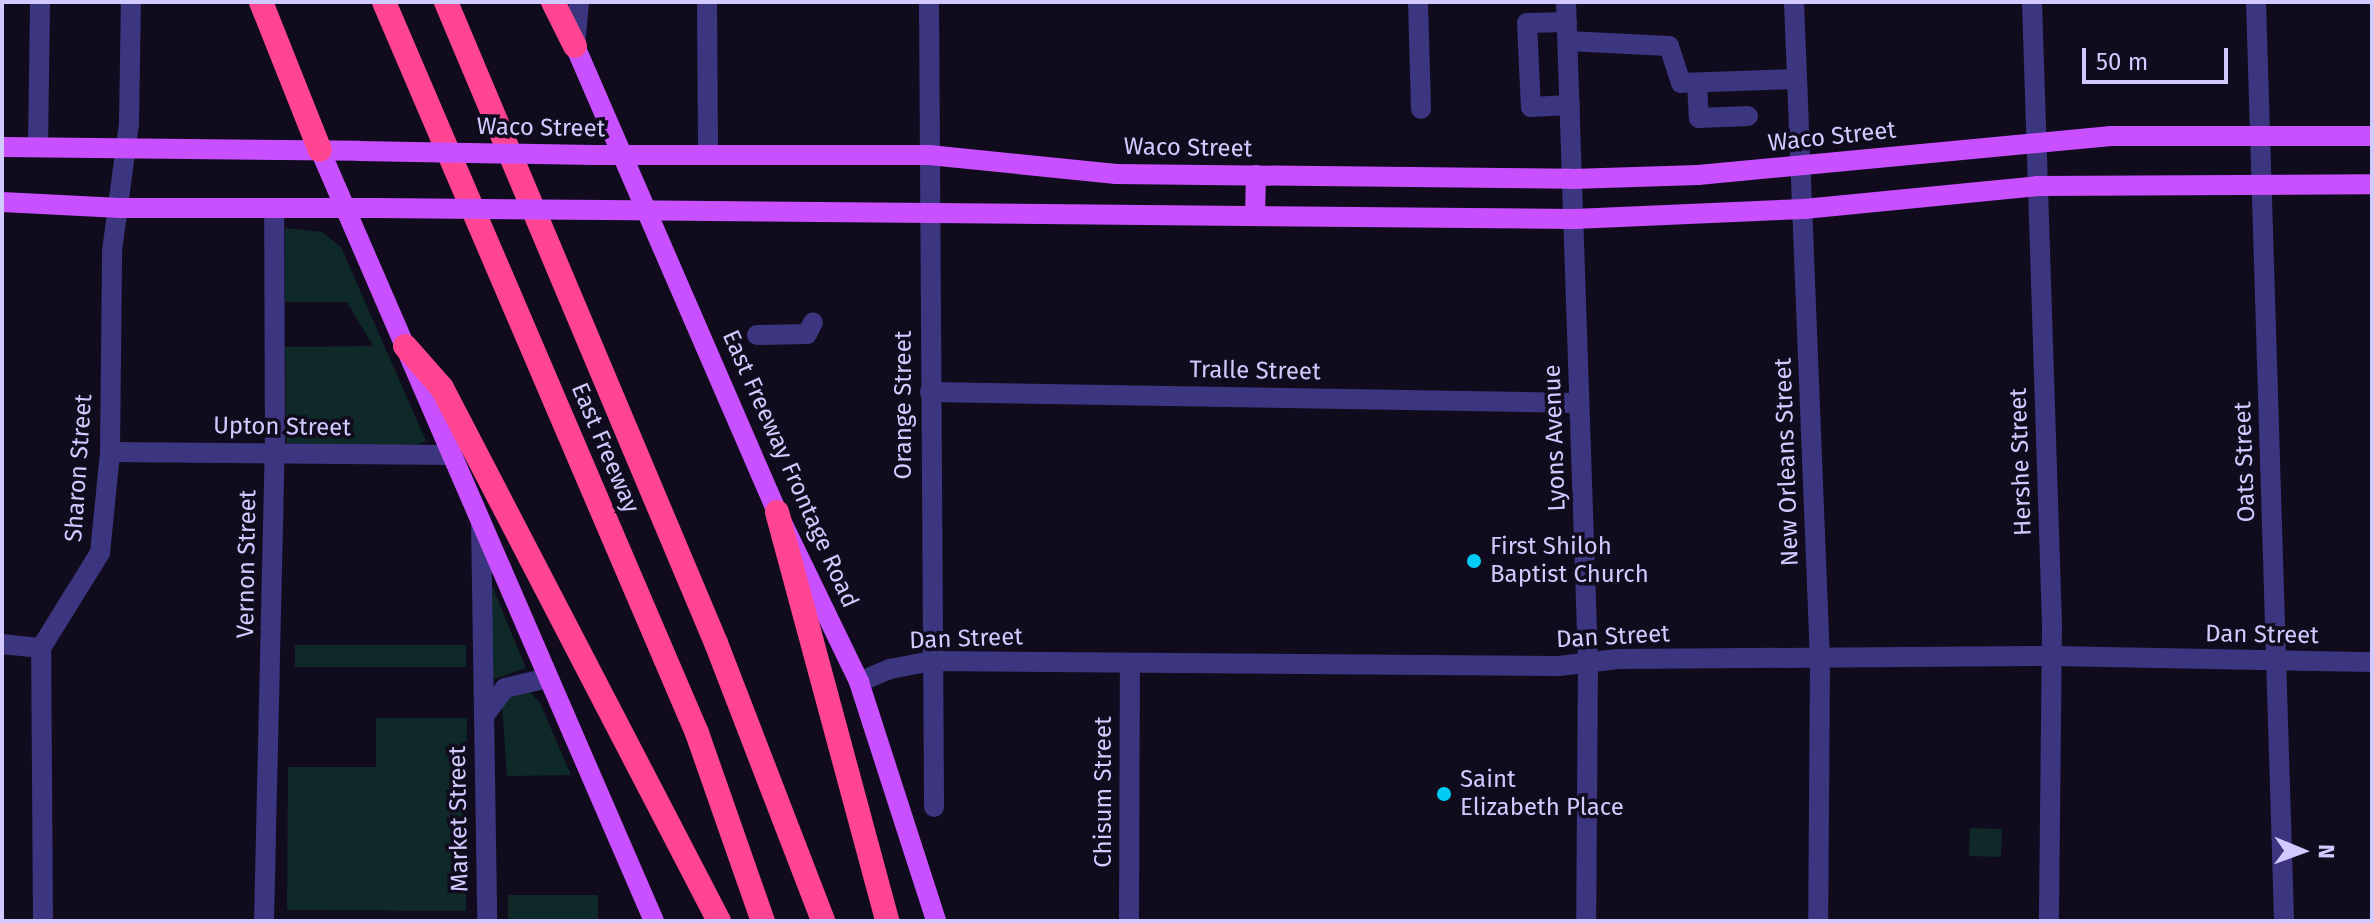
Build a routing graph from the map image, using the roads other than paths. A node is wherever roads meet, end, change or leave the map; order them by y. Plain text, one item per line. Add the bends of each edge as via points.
1 (40, 2) edge
2 (131, 2) edge
3 (261, 2) edge
4 (384, 2) edge
5 (446, 2) edge
6 (553, 2) edge
7 (579, 2) edge
8 (707, 2) edge
9 (929, 2) edge
10 (1418, 2) edge
11 (1794, 2) edge
12 (2032, 2) edge
13 (2256, 2) edge
14 (1567, 22) edge
15 (575, 46) junction
16 (1797, 79) junction
17 (1697, 83) junction
18 (1570, 105) junction
19 (1421, 109) dead end
20 (1748, 116) dead end
21 (2260, 135) junction
22 (2372, 136) edge
23 (2037, 142) junction
24 (2, 147) edge
25 (38, 147) junction
26 (124, 149) junction
27 (320, 150) junction
28 (625, 155) junction
29 (708, 155) junction
30 (929, 155) junction
31 (1802, 166) junction
32 (1256, 175) junction
33 (1572, 179) junction
34 (2261, 183) junction
35 (2372, 184) edge
36 (2038, 186) junction
37 (2, 202) edge
38 (120, 208) junction
39 (274, 208) junction
40 (345, 208) junction
41 (1804, 209) junction
42 (649, 211) junction
43 (930, 212) junction
44 (1255, 215) junction
45 (1574, 219) junction
46 (813, 322) dead end
47 (757, 335) dead end
48 (405, 346) junction
49 (930, 392) junction
50 (1579, 403) junction
51 (110, 452) junction
52 (275, 453) junction
53 (453, 455) junction
54 (777, 512) junction
55 (481, 522) junction
56 (2, 644) edge
57 (41, 648) junction
58 (2053, 656) junction
59 (932, 661) junction
60 (1820, 661) junction
61 (1588, 662) junction
62 (2372, 662) edge
63 (2278, 663) junction
64 (1130, 664) junction
65 (548, 678) junction
66 (859, 682) junction
67 (484, 716) junction
68 (934, 807) dead end
69 (43, 921) edge
70 (264, 921) edge
71 (487, 921) edge
72 (654, 921) edge
73 (719, 921) edge
74 (763, 921) edge
75 (823, 921) edge
76 (887, 921) edge
77 (936, 921) edge
78 (1129, 921) edge
79 (1586, 921) edge
80 (1818, 921) edge
81 (2049, 921) edge
82 (2284, 921) edge

1 - 25 street
2 - 26 street, Sharon Street
3 - 27 highway
4 - 74 highway, East Freeway via 697,733
5 - 75 highway, East Freeway via 716,643
6 - 15 highway
7 - 15 street
8 - 29 street
9 - 30 street, Orange Street
10 - 19 street
11 - 16 street, New Orleans Street
12 - 23 street, Hershe Street
13 - 21 street, Oats Street
14 - 17 street via 1669,46 1681,83
14 - 18 street, Lyons Avenue
14 - 18 street via 1527,23 1531,107
15 - 28 main road, East Freeway Frontage Road
16 - 17 street
16 - 31 street, New Orleans Street
17 - 20 street via 1699,118
18 - 33 street, Lyons Avenue
21 - 22 main road, Waco Street
21 - 23 main road, Waco Street
21 - 34 street, Oats Street
23 - 31 main road, Waco Street
23 - 36 street, Hershe Street
24 - 25 main road, Waco Street
25 - 26 main road, Waco Street
26 - 27 main road, Waco Street
26 - 38 street, Sharon Street
27 - 28 main road, Waco Street, bridge
27 - 40 main road
28 - 29 main road, Waco Street
28 - 42 main road, East Freeway Frontage Road
29 - 30 main road, Waco Street
30 - 32 main road, Waco Street via 1116,174
30 - 43 street, Orange Street
31 - 33 main road, Waco Street
31 - 41 street, New Orleans Street
32 - 33 main road, Waco Street
32 - 44 main road
33 - 45 street, Lyons Avenue
34 - 35 main road
34 - 36 main road
34 - 63 street, Oats Street
36 - 41 main road
36 - 58 street, Hershe Street
37 - 38 main road
38 - 39 main road
38 - 51 street, Sharon Street via 112,251
39 - 40 main road
39 - 52 street, Vernon Street
40 - 42 main road, bridge
40 - 48 main road
41 - 45 main road
41 - 60 street, New Orleans Street
42 - 43 main road
42 - 54 main road, East Freeway Frontage Road
43 - 44 main road
43 - 49 street, Orange Street
44 - 45 main road
45 - 50 street, Lyons Avenue
46 - 47 street via 807,334
48 - 53 main road
48 - 73 highway via 442,388
49 - 50 street, Tralle Street
49 - 59 street, Orange Street
50 - 61 street, Lyons Avenue
51 - 52 street, Upton Street
51 - 57 street, Sharon Street via 100,553
52 - 53 street, Upton Street
52 - 70 street, Vernon Street
53 - 55 main road
54 - 66 main road, East Freeway Frontage Road
54 - 76 highway
55 - 65 main road
55 - 67 street, Market Street
56 - 57 street
57 - 69 street
58 - 60 street, Dan Street
58 - 63 street, Dan Street
58 - 81 street, Hershe Street
59 - 64 street, Dan Street
59 - 66 street, Dan Street
59 - 68 street, Orange Street
60 - 61 street, Dan Street
60 - 80 street, New Orleans Street
61 - 64 street, Dan Street
61 - 79 street, Lyons Avenue
62 - 63 street, Dan Street
63 - 82 street, Oats Street
64 - 78 street, Chisum Street
65 - 67 street, Market Street via 505,688
65 - 72 main road
66 - 77 main road, East Freeway Frontage Road
67 - 71 street, Market Street

